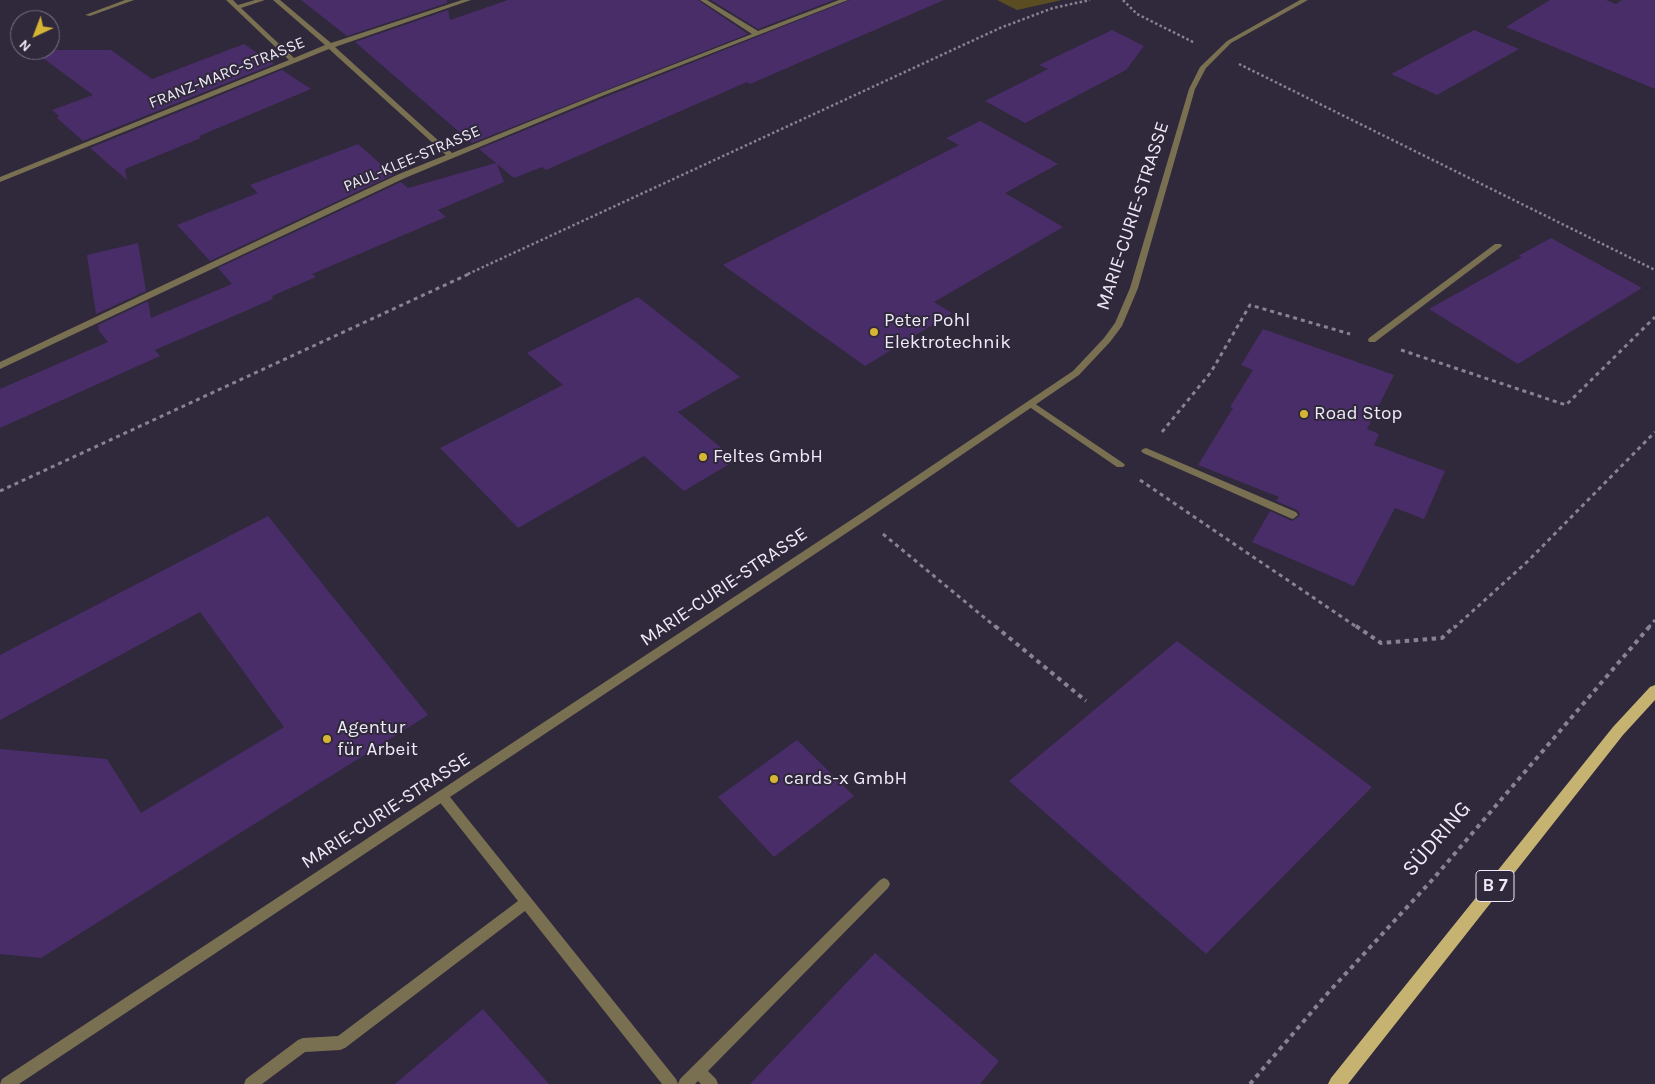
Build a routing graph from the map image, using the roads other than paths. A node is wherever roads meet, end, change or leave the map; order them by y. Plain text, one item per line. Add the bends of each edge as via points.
1 (131, 0) edge
2 (229, 0) edge
3 (262, 0) edge
4 (276, 0) edge
5 (468, 0) edge
6 (703, 0) edge
7 (845, 0) edge
8 (1305, 0) edge
9 (237, 7) junction
10 (88, 15) dead end
11 (756, 33) junction
12 (330, 46) junction
13 (293, 61) junction
14 (452, 156) junction
15 (0, 180) edge
16 (1498, 246) dead end
17 (1372, 340) road end
18 (0, 366) edge
19 (1031, 404) junction
20 (1146, 451) road end
21 (1120, 466) road end
22 (1292, 515) dead end
23 (1655, 691) edge
24 (442, 796) junction
25 (884, 884) dead end
26 (526, 902) junction
27 (698, 1070) junction
28 (7, 1084) edge
29 (250, 1084) edge
30 (671, 1084) edge
31 (685, 1084) edge
32 (711, 1084) edge
33 (1337, 1084) edge

1 - 10 street
2 - 9 street
3 - 9 street
4 - 12 street
5 - 12 street, FRANZ-MARC-STRASSE
6 - 11 street
7 - 11 street, PAUL-KLEE-STRASSE
8 - 19 street, MARIE-CURIE-STRASSE via 1229,42 1203,67 1192,89 1134,288 1119,324 1076,373
9 - 13 street
11 - 14 street, PAUL-KLEE-STRASSE
12 - 13 street, FRANZ-MARC-STRASSE
12 - 14 street
13 - 15 street, FRANZ-MARC-STRASSE
14 - 18 street, PAUL-KLEE-STRASSE via 203,268
16 - 17 street
19 - 21 street
19 - 24 street, MARIE-CURIE-STRASSE
20 - 22 street
23 - 33 main road, B 7 via 1618,731
24 - 26 street
24 - 28 street, MARIE-CURIE-STRASSE
25 - 27 street
26 - 29 street via 340,1043 303,1045
26 - 30 street
27 - 31 street
27 - 32 street

